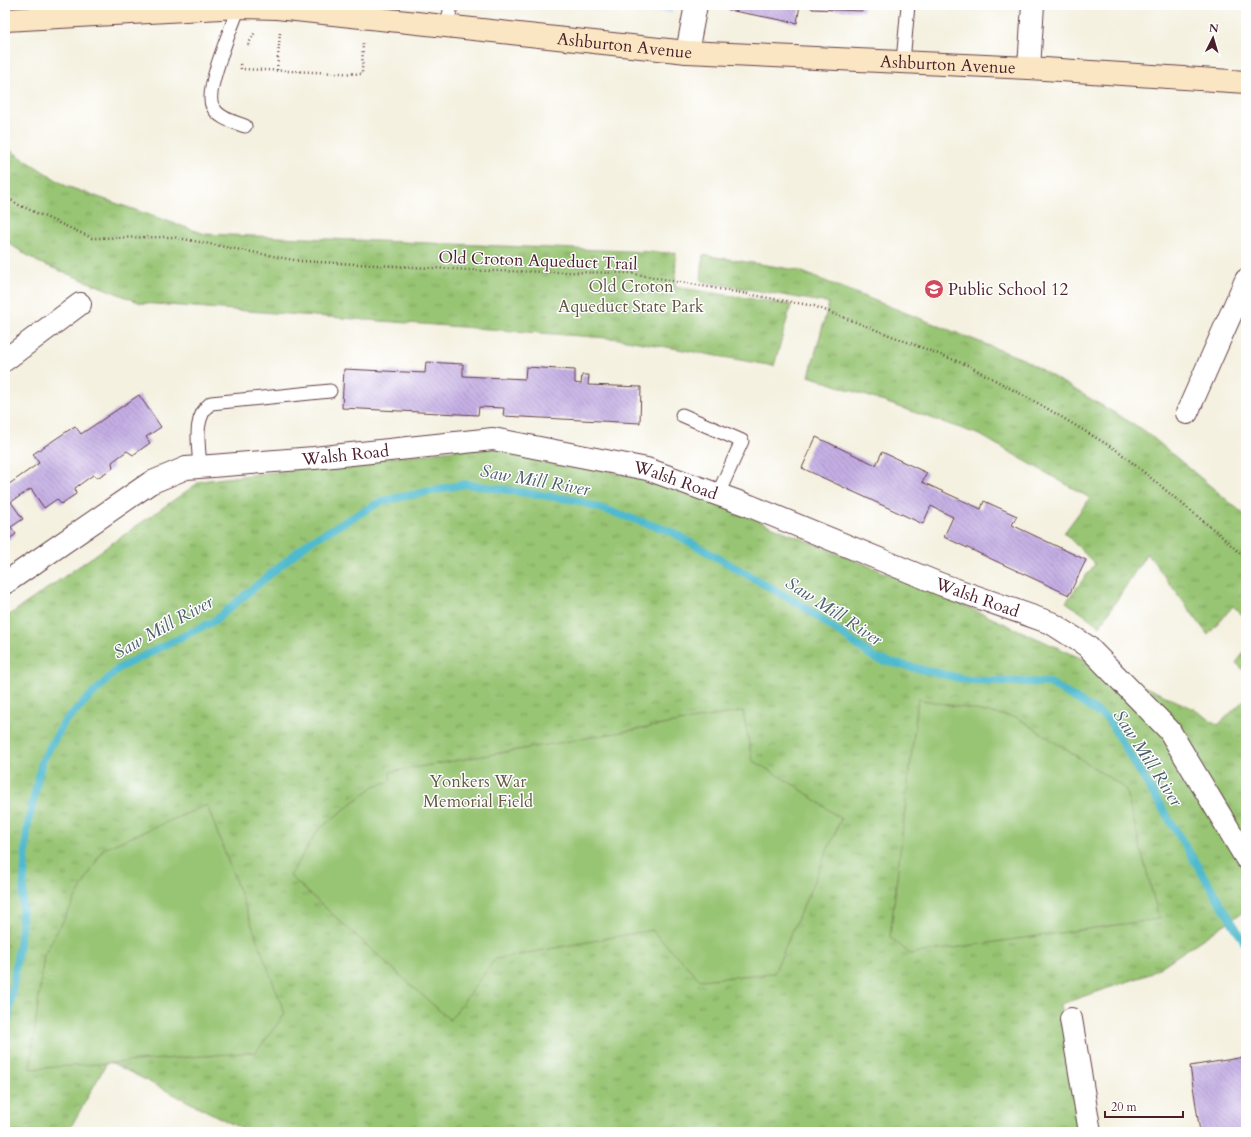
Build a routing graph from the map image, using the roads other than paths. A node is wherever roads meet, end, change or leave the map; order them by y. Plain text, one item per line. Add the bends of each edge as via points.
1 (450, 5) edge
2 (696, 5) edge
3 (908, 5) edge
4 (1034, 5) edge
5 (239, 6) edge
6 (5, 20) edge
7 (447, 26) junction
8 (687, 52) junction
9 (903, 62) junction
10 (1029, 68) junction
11 (1246, 82) edge
12 (245, 126) dead end
13 (1246, 280) edge
14 (80, 304) dead end
15 (5, 360) edge
16 (330, 391) dead end
17 (1187, 413) dead end
18 (682, 415) dead end
19 (200, 467) junction
20 (718, 494) junction
21 (5, 584) edge
22 (1246, 858) edge
23 (1071, 1019) dead end
24 (1090, 1132) edge

1 - 7 lane
2 - 8 street
3 - 9 lane
4 - 10 street
5 - 6 main road, Ashburton Avenue
5 - 7 main road, Ashburton Avenue
5 - 12 lane via 218,63 211,94 212,105 220,115
7 - 8 main road, Ashburton Avenue
8 - 9 main road, Ashburton Avenue
9 - 10 main road, Ashburton Avenue
10 - 11 main road, Ashburton Avenue
13 - 17 street
14 - 15 street
16 - 19 lane via 211,403 204,408 199,419
18 - 20 lane via 742,441
19 - 20 street, Walsh Road via 493,439 647,469
19 - 21 street, Walsh Road via 186,468 150,483
20 - 22 street, Walsh Road via 940,584 1051,623 1087,646 1169,730
23 - 24 street

